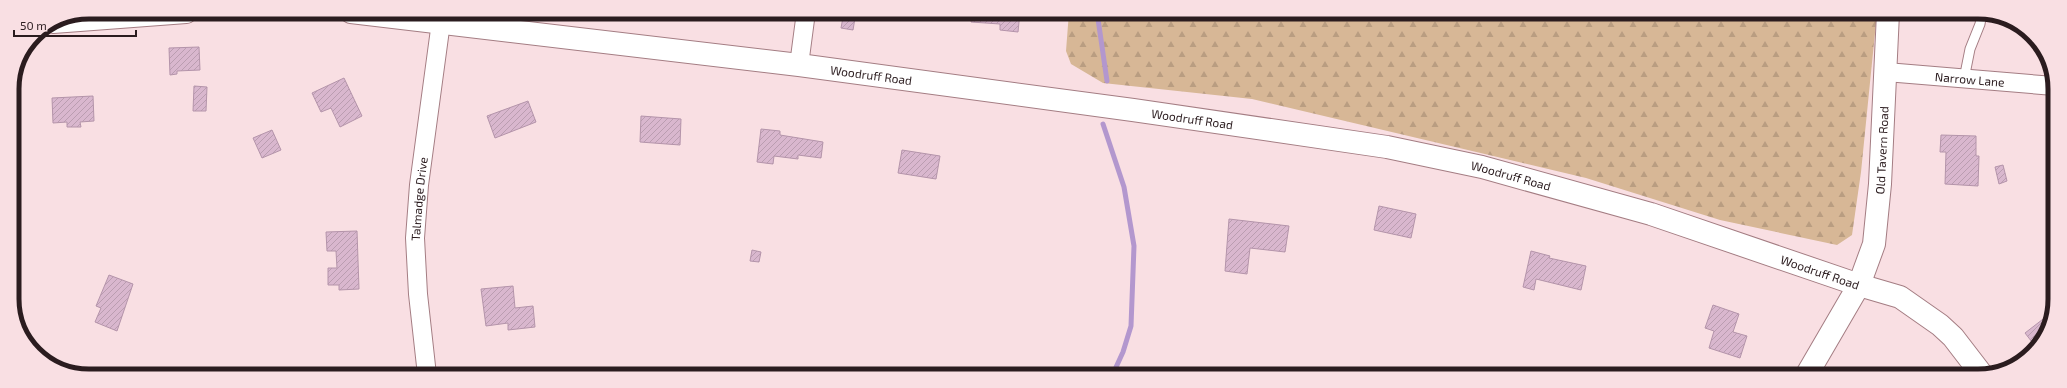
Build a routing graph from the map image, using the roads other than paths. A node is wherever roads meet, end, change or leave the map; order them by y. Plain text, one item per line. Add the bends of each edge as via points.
1 (93, 19) edge
2 (414, 19) edge
3 (805, 19) edge
4 (1888, 19) edge
5 (1981, 19) edge
6 (74, 20) edge
7 (441, 22) junction
8 (799, 65) junction
9 (1886, 72) junction
10 (1964, 79) junction
11 (2048, 86) edge
12 (1859, 285) junction
13 (426, 369) edge
14 (1810, 369) edge
15 (1978, 369) edge

1 - 6 street
2 - 7 street, Woodruff Road
3 - 8 street
4 - 9 street, Old Tavern Road
5 - 10 lane via 1970,49
7 - 8 street, Woodruff Road
7 - 13 street, Talmadge Drive via 419,185 415,238
8 - 12 street, Woodruff Road via 1387,147 1482,167 1651,214
9 - 10 street, Narrow Lane
9 - 12 street, Old Tavern Road via 1874,244
10 - 11 street, Narrow Lane
12 - 14 street, Old Tavern Road
12 - 15 street, Woodruff Road via 1900,297 1929,315 1953,337

